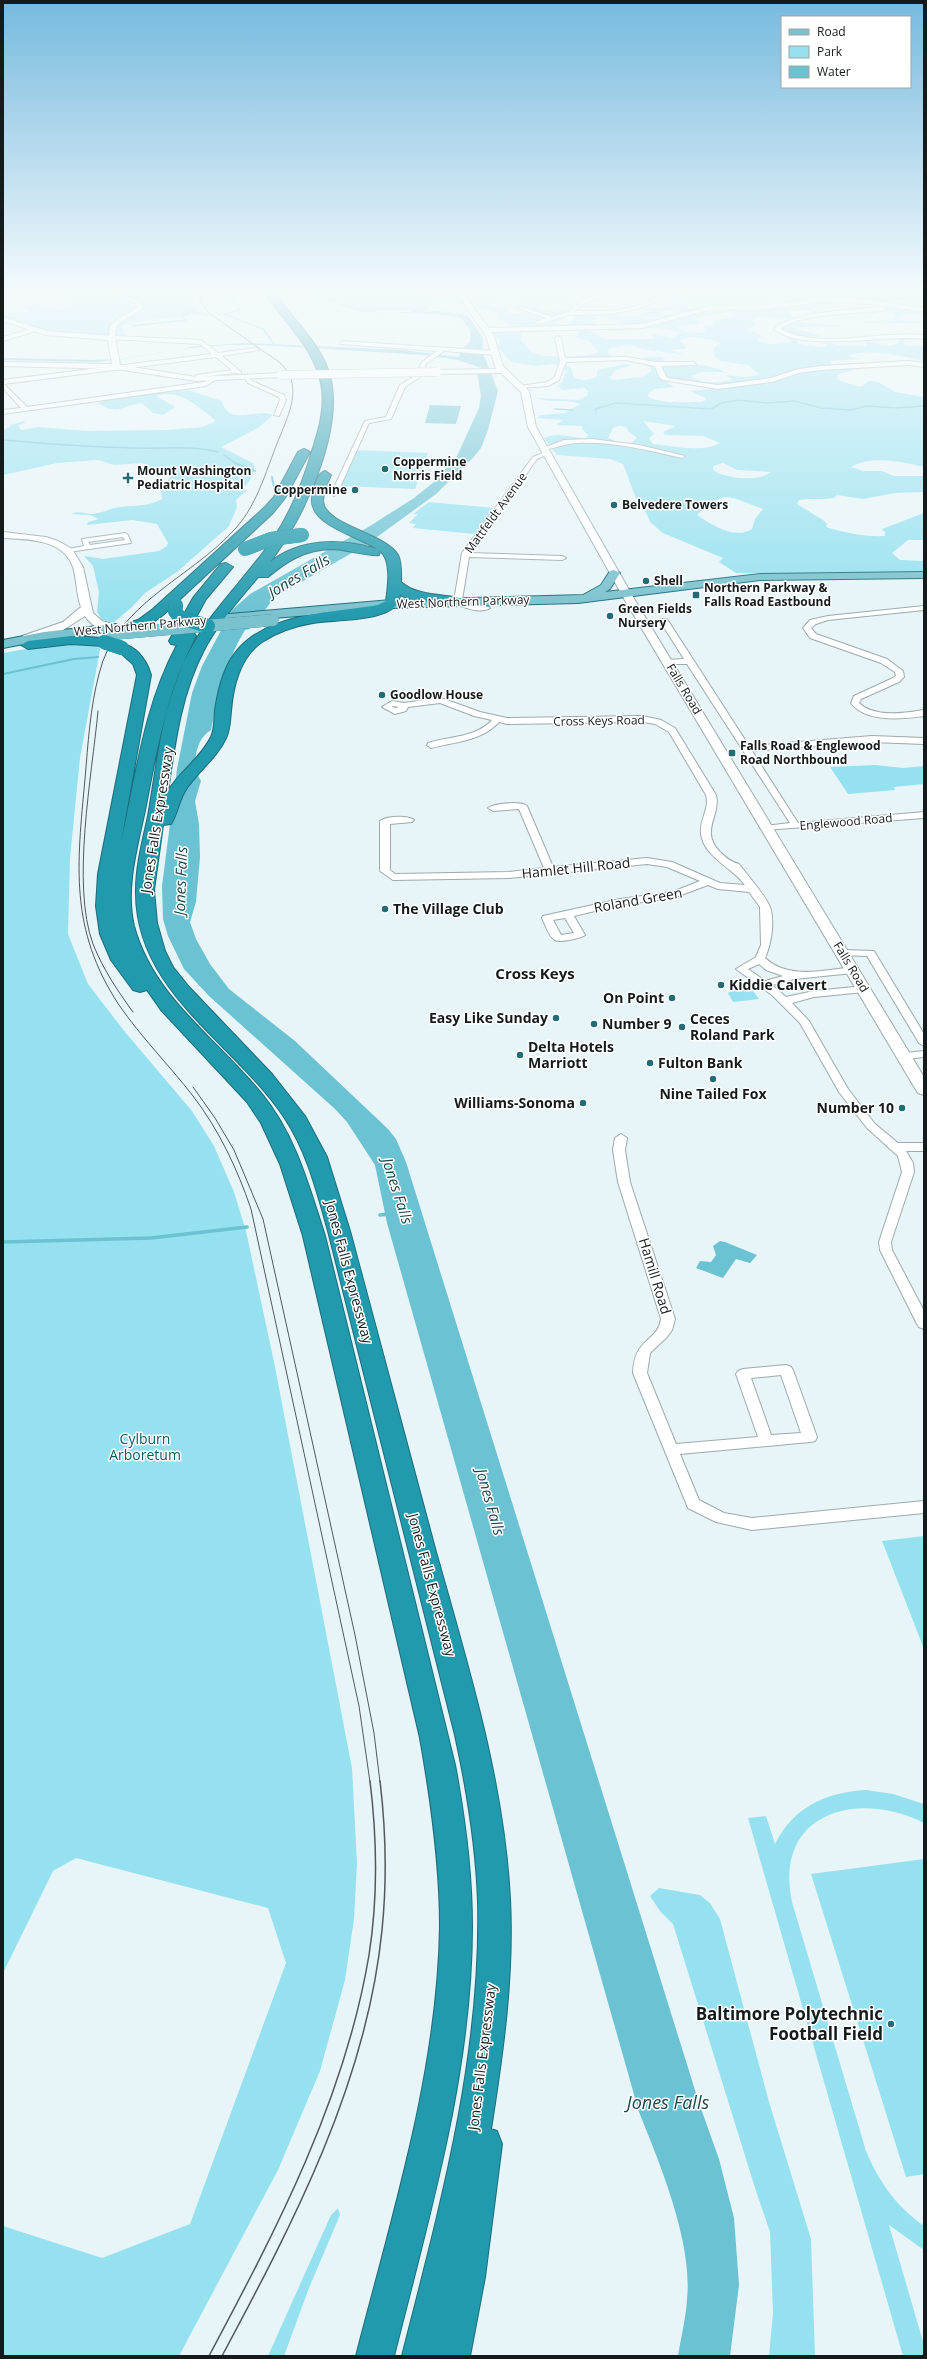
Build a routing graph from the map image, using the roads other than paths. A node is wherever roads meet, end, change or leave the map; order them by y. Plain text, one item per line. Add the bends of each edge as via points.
1 (17, 398) edge
2 (100, 398) edge
3 (283, 398) edge
4 (327, 398) edge
5 (331, 398) edge
6 (398, 398) edge
7 (527, 398) edge
8 (26, 408) junction
9 (3, 412) edge
10 (277, 415) dead end
11 (546, 451) junction
12 (682, 456) dead end
13 (334, 494) dead end
14 (3, 534) edge
15 (88, 547) junction
16 (377, 547) junction
17 (68, 550) junction
18 (465, 555) junction
19 (562, 558) dead end
20 (614, 573) junction
21 (924, 575) edge
22 (393, 582) junction
23 (924, 582) edge
24 (232, 598) junction
25 (629, 598) junction
26 (578, 599) junction
27 (458, 601) junction
28 (392, 604) junction
29 (171, 605) junction
30 (86, 607) junction
31 (486, 608) junction
32 (924, 608) edge
33 (298, 611) junction
34 (372, 613) junction
35 (329, 614) junction
36 (275, 617) junction
37 (664, 621) dead end
38 (190, 622) junction
39 (208, 626) junction
40 (130, 627) junction
41 (117, 637) junction
42 (6, 645) edge
43 (28, 645) junction
44 (690, 661) junction
45 (667, 662) junction
46 (164, 686) junction
47 (404, 705) dead end
48 (924, 713) edge
49 (496, 720) junction
50 (924, 740) edge
51 (431, 745) dead end
52 (747, 749) junction
53 (493, 808) dead end
54 (924, 815) edge
55 (409, 820) dead end
56 (796, 826) junction
57 (768, 828) junction
58 (146, 872) junction
59 (550, 872) junction
60 (706, 882) junction
61 (753, 889) junction
62 (568, 915) dead end
63 (843, 953) junction
64 (760, 959) junction
65 (854, 970) junction
66 (793, 976) junction
67 (765, 984) junction
68 (864, 989) junction
69 (785, 1001) junction
70 (924, 1043) edge
71 (924, 1054) edge
72 (905, 1056) junction
73 (234, 1076) junction
74 (924, 1090) edge
75 (621, 1138) dead end
76 (898, 1147) junction
77 (924, 1147) edge
78 (924, 1324) edge
79 (766, 1441) junction
80 (672, 1450) junction
81 (924, 1507) edge
82 (490, 2014) junction
83 (375, 2355) edge
84 (421, 2356) edge
85 (451, 2356) edge

1 - 8 street
2 - 8 street
3 - 10 street
4 - 24 highway, Jones Falls Expressway via 322,437 302,497 278,542
5 - 16 highway via 335,411 326,467 316,503 322,513
6 - 13 street via 394,401 389,418 367,422
7 - 11 main road, Falls Road via 532,427
8 - 9 street
11 - 12 street, Mattfeldt Avenue via 560,442 579,441
11 - 18 street, Mattfeldt Avenue via 535,458
11 - 20 main road, Falls Road
14 - 17 main road via 40,540
15 - 15 street via 95,546 129,542 125,535 84,540
15 - 17 street
16 - 22 highway via 393,558
16 - 24 highway via 324,546 289,554
16 - 33 highway via 384,560 384,582 377,594 359,602
16 - 46 highway, bridge via 334,535 286,536 244,549 206,589 180,632 171,653
17 - 30 main road via 78,565
18 - 19 street
18 - 27 street, Mattfeldt Avenue
20 - 25 main road, Falls Road
20 - 26 main road via 606,587
21 - 25 main road, West Northern Parkway via 760,577 707,582
22 - 27 highway via 402,590 418,597
22 - 28 highway
23 - 25 main road, West Northern Parkway via 761,585
24 - 58 highway, Jones Falls Expressway via 196,653 181,686
25 - 26 main road, West Northern Parkway
25 - 31 main road, West Northern Parkway
25 - 45 main road, Falls Road
26 - 27 main road, West Northern Parkway
27 - 28 main road, West Northern Parkway
27 - 31 street via 466,606
28 - 33 main road, West Northern Parkway
28 - 35 highway via 382,609
29 - 38 highway, bridge via 176,614
29 - 40 highway
29 - 46 highway, Jones Falls Expressway via 195,578 241,538 274,504 305,448 288,497 276,520 263,541 194,627
30 - 41 main road via 91,618
30 - 42 main road via 70,624
31 - 34 main road, West Northern Parkway
32 - 48 street via 816,620 808,626 807,631 821,639 884,661 899,671 900,676 896,680 857,698 855,703 861,710 887,715
33 - 36 main road, West Northern Parkway
34 - 35 main road, West Northern Parkway
34 - 58 highway via 302,621 273,631 254,642 241,654 233,668 221,730 210,753 182,783 172,799
35 - 36 main road, West Northern Parkway
36 - 38 main road, West Northern Parkway, bridge
36 - 39 main road, West Northern Parkway, bridge
37 - 44 street
38 - 39 highway, bridge
38 - 40 main road, West Northern Parkway
39 - 41 main road, West Northern Parkway, bridge
40 - 41 main road, West Northern Parkway
41 - 42 main road, West Northern Parkway via 44,636
41 - 43 main road, West Northern Parkway
41 - 43 highway, bridge via 103,641 71,640
41 - 73 highway via 140,662 144,675 107,874 107,926 121,962 149,998
42 - 43 main road, West Northern Parkway
44 - 45 street
44 - 52 street
45 - 57 main road, Falls Road
46 - 73 highway, Jones Falls Expressway via 154,719 123,888 125,924 129,941 148,979 163,999
47 - 49 street, Cross Keys Road via 441,700
49 - 51 street via 480,733 444,739
49 - 61 street, Cross Keys Road via 525,722 625,718 653,720 672,730 714,802 705,827 714,852 740,872
50 - 52 street via 865,740
52 - 56 street
53 - 59 street via 522,806
54 - 56 street, Englewood Road
55 - 59 street, Hamlet Hill Road via 385,821 385,871 393,877 495,876
56 - 57 street, Englewood Road
57 - 63 main road, Falls Road
58 - 82 highway, Jones Falls Expressway via 144,887 147,921 158,957 184,993 256,1069 296,1118 310,1144 326,1186 450,1650 482,1788 494,1901
59 - 60 street, Hamlet Hill Road via 648,861 669,864
60 - 61 street, Hamlet Hill Road via 718,886
60 - 62 street, Roland Green via 680,895 620,902
61 - 64 street, Cross Keys Road via 765,907 767,936
63 - 65 main road, Falls Road
63 - 70 street via 870,952
64 - 66 street via 774,970
64 - 67 street via 741,969
65 - 66 street
65 - 68 main road, Falls Road
66 - 67 street
67 - 69 street
68 - 69 street via 814,994
68 - 72 main road, Falls Road
69 - 76 street via 809,1030 843,1090 871,1126
71 - 72 street
72 - 74 main road, Falls Road
73 - 83 highway, Jones Falls Expressway via 272,1123 296,1175 314,1236 435,1738 446,1793 453,1850 455,1953 452,2009 443,2073 433,2124
75 - 80 street, Hamill Road via 619,1150 624,1182 668,1319 668,1329 644,1351 640,1373
76 - 77 street
76 - 78 street via 907,1162 908,1172 885,1242 886,1250
79 - 79 street via 810,1437 786,1370 744,1374
79 - 80 street
80 - 81 street, Hamill Road via 693,1504 730,1522 752,1524
82 - 84 highway, Jones Falls Expressway via 474,2132
82 - 85 highway via 490,2077 486,2132 466,2277

